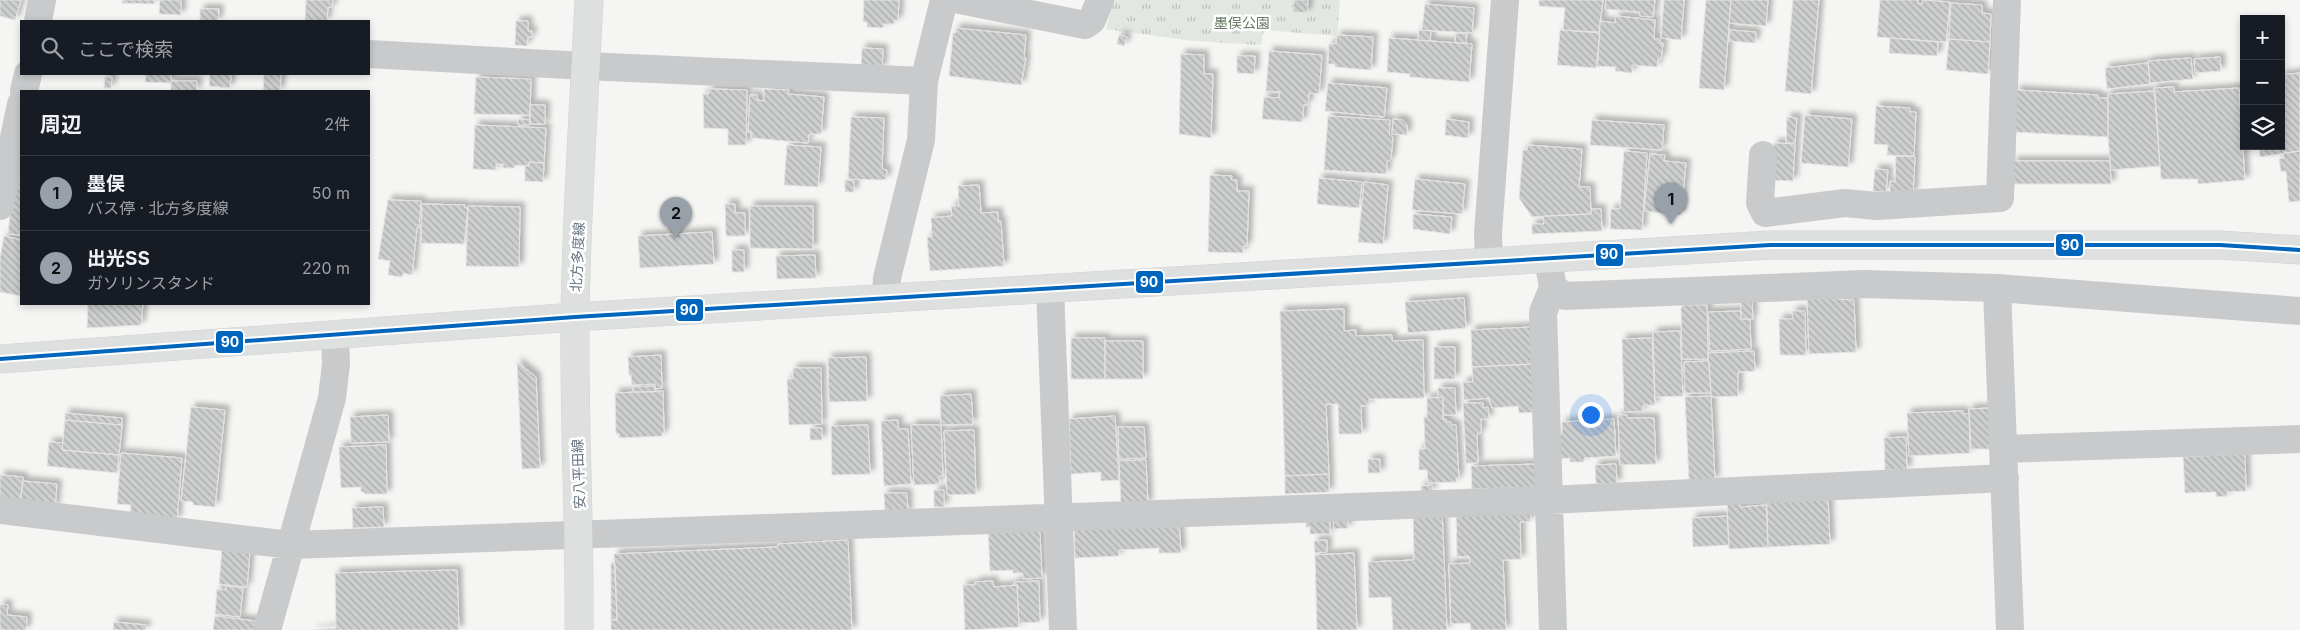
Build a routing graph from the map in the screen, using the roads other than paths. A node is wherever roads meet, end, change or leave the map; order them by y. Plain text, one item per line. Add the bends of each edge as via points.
1 (42, 0) edge
2 (589, 0) edge
3 (944, 0) edge
4 (960, 0) edge
5 (1100, 0) edge
6 (1505, 0) edge
7 (2007, 0) edge
8 (38, 20) edge
9 (370, 54) edge
10 (586, 66) junction
11 (28, 75) edge
12 (924, 81) junction
13 (24, 90) edge
14 (20, 109) edge
15 (1763, 155) dead end
16 (0, 206) edge
17 (2300, 250) edge
18 (1549, 259) junction
19 (1489, 261) junction
20 (1050, 288) junction
21 (1553, 288) junction
22 (1997, 288) junction
23 (886, 298) junction
24 (2300, 311) edge
25 (575, 317) junction
26 (335, 336) junction
27 (0, 359) edge
28 (2300, 439) edge
29 (2003, 449) junction
30 (2004, 478) junction
31 (1549, 500) junction
32 (0, 510) edge
33 (1059, 517) junction
34 (580, 536) junction
35 (291, 546) junction
36 (267, 630) edge
37 (579, 630) edge
38 (1063, 630) edge
39 (1553, 630) edge
40 (2010, 630) edge

1 - 8 street
2 - 10 main road, 北方多度線
3 - 12 street
4 - 5 street via 1085,25 1092,20
6 - 19 street via 1488,233
7 - 15 street via 2000,198 1877,206 1845,203 1765,213 1760,203
9 - 10 street
10 - 12 street
10 - 25 main road, 北方多度線
11 - 13 street
12 - 23 street via 921,140 887,278
14 - 16 street
17 - 18 main road via 2220,245 1770,245
18 - 19 main road
18 - 21 street
19 - 20 main road
20 - 23 main road
20 - 33 street
21 - 22 street via 1565,296 1865,284
21 - 31 street via 1543,312
22 - 24 street
22 - 29 street
23 - 25 main road
25 - 26 main road
25 - 34 main road, 安八平田線
26 - 27 main road
26 - 35 street via 332,398
28 - 29 street
29 - 30 street
30 - 31 street
30 - 40 street
31 - 33 street
31 - 39 street
32 - 35 street
33 - 34 street
33 - 38 street
34 - 35 street
34 - 37 main road, 安八平田線
35 - 36 street

